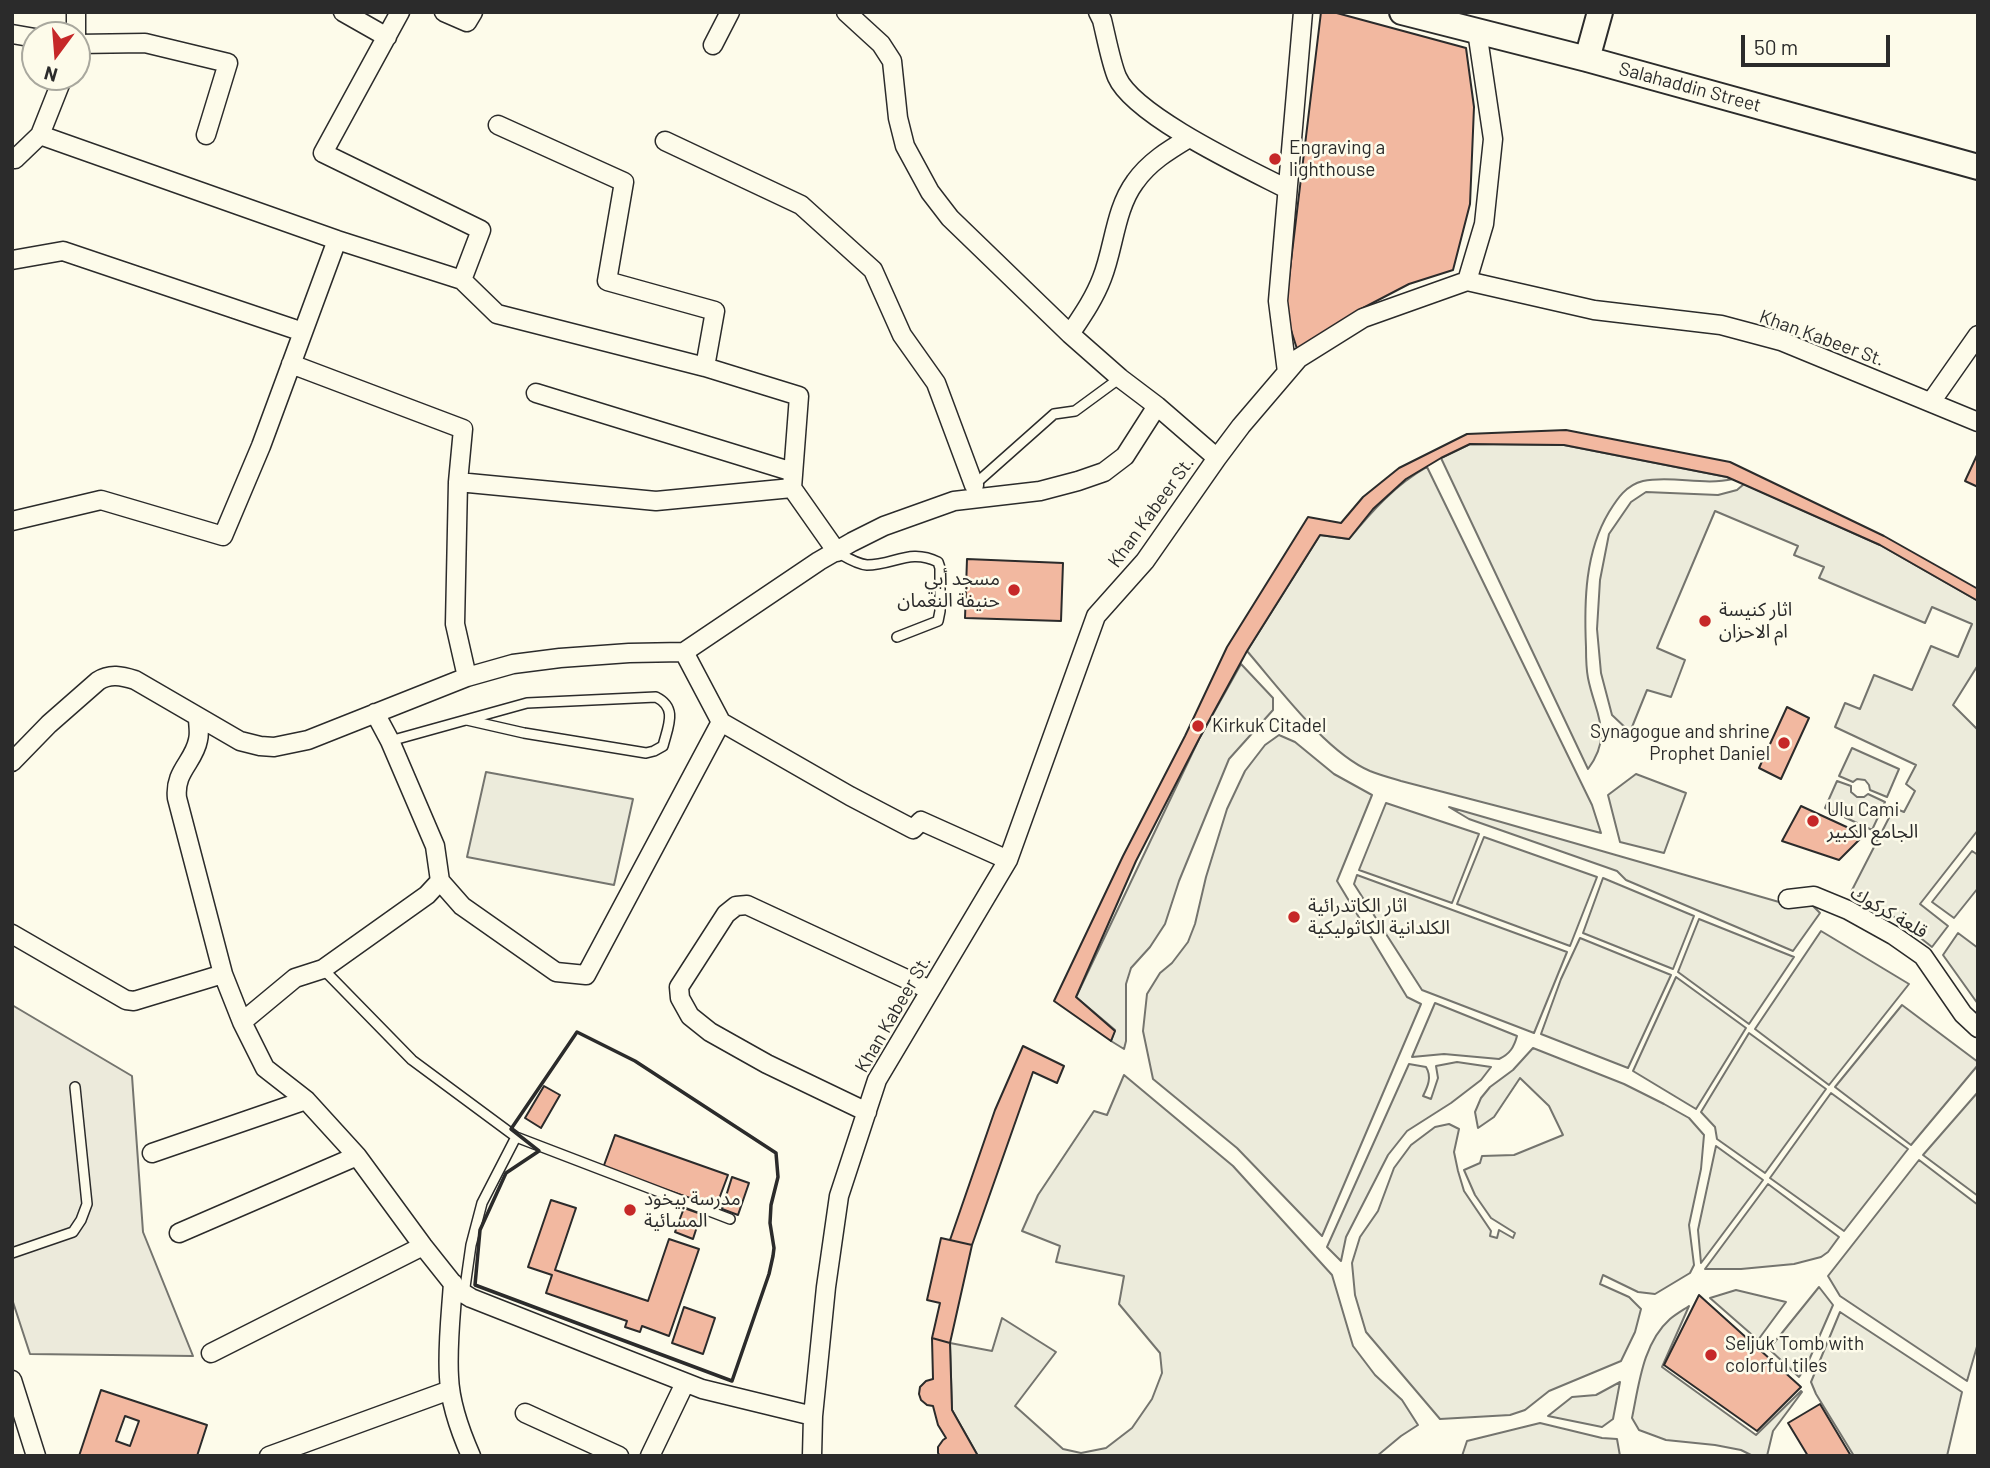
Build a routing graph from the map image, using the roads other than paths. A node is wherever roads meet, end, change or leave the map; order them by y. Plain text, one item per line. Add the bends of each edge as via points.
1 (343, 12) edge
2 (400, 12) edge
3 (444, 12) edge
4 (473, 12) edge
5 (730, 12) edge
6 (846, 12) edge
7 (1098, 12) edge
8 (1303, 12) edge
9 (1402, 12) edge
10 (1600, 12) edge
11 (1477, 32) junction
12 (387, 37) junction
13 (91, 44) edge
14 (713, 45) dead end
15 (1587, 58) junction
16 (57, 91) edge
17 (498, 125) dead end
18 (40, 135) junction
19 (206, 135) dead end
20 (1189, 138) junction
21 (665, 141) dead end
22 (12, 158) edge
23 (1978, 167) edge
24 (1287, 189) junction
25 (337, 240) junction
26 (12, 260) edge
27 (462, 279) junction
28 (1467, 282) junction
29 (303, 332) junction
30 (1070, 334) junction
31 (1978, 335) edge
32 (292, 364) junction
33 (705, 367) junction
34 (1287, 372) junction
35 (1120, 378) junction
36 (536, 393) dead end
37 (1931, 402) junction
38 (1157, 406) junction
39 (1978, 422) edge
40 (1217, 458) junction
41 (792, 480) junction
42 (458, 482) junction
43 (974, 492) junction
44 (12, 521) edge
45 (837, 551) junction
46 (897, 637) dead end
47 (684, 652) junction
48 (467, 677) junction
49 (375, 713) junction
50 (198, 717) junction
51 (467, 720) junction
52 (721, 722) junction
53 (390, 741) junction
54 (12, 762) edge
55 (1008, 860) junction
56 (440, 881) junction
57 (1787, 899) dead end
58 (12, 934) edge
59 (323, 969) junction
60 (223, 974) junction
61 (930, 990) junction
62 (242, 1022) junction
63 (1978, 1028) edge
64 (75, 1087) dead end
65 (306, 1100) junction
66 (867, 1112) junction
67 (516, 1137) junction
68 (152, 1153) dead end
69 (357, 1156) junction
70 (730, 1219) dead end
71 (179, 1233) dead end
72 (423, 1246) junction
73 (12, 1253) edge
74 (458, 1289) junction
75 (211, 1353) dead end
76 (12, 1380) edge
77 (685, 1382) junction
78 (450, 1390) junction
79 (525, 1413) dead end
80 (813, 1416) junction
81 (36, 1456) edge
82 (270, 1456) edge
83 (471, 1456) edge
84 (618, 1456) edge
85 (650, 1456) edge
86 (812, 1456) edge

1 - 12 street
2 - 12 street
3 - 4 street via 467,22
5 - 14 street
6 - 30 street via 881,44 892,61 905,146 930,192 950,218
7 - 20 street via 1117,77 1128,93
8 - 24 street
9 - 11 street, Salahaddin Street
10 - 15 street
11 - 15 street, Salahaddin Street
11 - 28 street via 1493,139 1484,224
12 - 27 street via 323,153 481,230
13 - 19 street via 145,43 228,63
15 - 23 street, Salahaddin Street
16 - 18 street
17 - 33 street via 624,182 607,281 715,312
18 - 22 street
18 - 25 street
20 - 24 street
20 - 30 street via 1163,154 1135,182 1125,200 1103,278
21 - 43 street via 801,205 873,270 902,335 936,383
24 - 34 street via 1278,301
25 - 27 street
25 - 29 street
26 - 29 street via 63,251
27 - 33 street via 497,314
28 - 34 street, Khan Kabeer St. via 1363,318 1299,358
28 - 37 street, Khan Kabeer St. via 1594,310 1733,328 1780,341
29 - 32 street
30 - 35 street
31 - 37 street
32 - 42 street via 463,429
32 - 44 street via 223,536 101,500
33 - 41 street via 799,396
34 - 40 street, Khan Kabeer St.
35 - 38 street
35 - 43 lane via 1075,411 1054,414
36 - 41 street
37 - 39 street, Khan Kabeer St.
38 - 40 street
38 - 43 street via 1125,456 1104,471 1040,491
40 - 55 street, Khan Kabeer St. via 1145,561 1096,616
41 - 42 street via 656,501
41 - 45 street
42 - 48 street via 455,624
43 - 45 street via 884,526
45 - 46 lane via 868,565 920,555 938,562 938,621
45 - 47 street
47 - 48 street via 560,658 513,664
47 - 52 street
48 - 49 street
49 - 50 street via 308,740 274,747 240,741
49 - 53 street
50 - 54 street via 135,680 107,676
50 - 60 street via 199,739 176,790
51 - 51 lane via 527,703 637,697 666,702 670,719 663,746 646,753
51 - 53 lane
52 - 55 street via 914,829 921,821
52 - 56 street via 586,975 556,972 462,906
53 - 56 street via 435,846
55 - 61 street, Khan Kabeer St.
56 - 59 street
57 - 63 street, قلعة كركوك via 1814,896 1893,935 1923,956
58 - 60 street via 125,1000
59 - 62 street via 295,978
59 - 67 lane via 412,1060
60 - 62 street
61 - 66 street, Khan Kabeer St. via 877,1080
61 - 66 street via 747,905 726,914 679,988 690,1016 710,1032
62 - 65 street via 265,1068
64 - 73 lane via 87,1204 81,1220 73,1232
65 - 68 street
65 - 69 street
66 - 80 street, Khan Kabeer St. via 839,1196
67 - 70 lane
67 - 74 lane via 482,1203
69 - 71 street
69 - 72 street
72 - 74 street
72 - 75 street
74 - 77 street
74 - 78 street
76 - 81 street
77 - 80 street
77 - 85 street
78 - 82 street
78 - 83 street
79 - 84 street
80 - 86 street, Khan Kabeer St.

